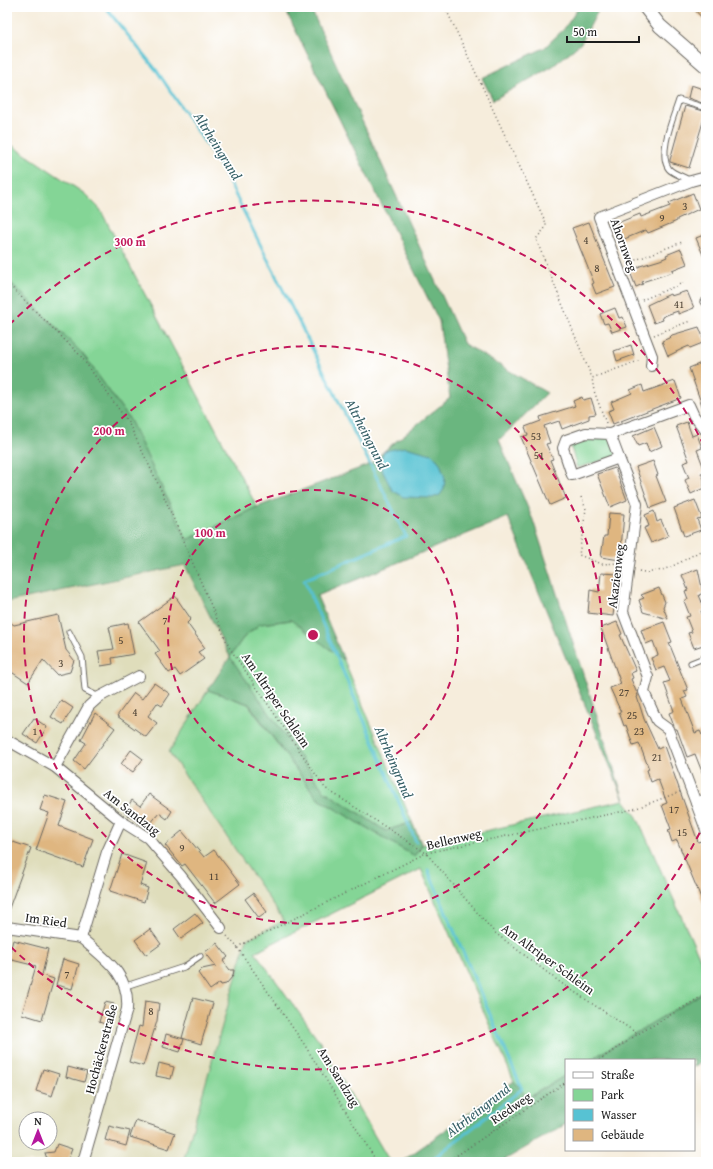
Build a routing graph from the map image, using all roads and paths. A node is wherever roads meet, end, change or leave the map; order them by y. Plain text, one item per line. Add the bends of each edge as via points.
1 (445, 7) edge
2 (645, 7) edge
3 (706, 66) edge
4 (706, 108) edge
5 (706, 177) edge
6 (691, 181) junction
7 (682, 242) dead end
8 (618, 267) junction
9 (7, 283) edge
10 (683, 283) dead end
11 (632, 304) junction
12 (690, 321) dead end
13 (645, 338) junction
14 (651, 361) joint
15 (592, 378) junction
16 (706, 431) edge
17 (610, 434) junction
18 (620, 458) junction
19 (69, 632) dead end
20 (706, 657) edge
21 (691, 663) dead end
22 (139, 676) dead end
23 (99, 697) junction
24 (7, 740) edge
25 (54, 767) junction
26 (690, 788) junction
27 (706, 799) edge
28 (696, 803) junction
29 (121, 821) junction
30 (706, 830) edge
31 (426, 853) junction
32 (7, 927) edge
33 (221, 928) joint
34 (81, 938) junction
35 (237, 947) junction
36 (200, 956) dead end
37 (126, 986) junction
38 (706, 994) edge
39 (638, 1034) junction
40 (600, 1059) edge
41 (565, 1083) edge
42 (83, 1162) edge
43 (377, 1162) edge
44 (447, 1162) edge

1 - 15 path via 546,223 546,227 536,239
2 - 3 street via 660,26
4 - 6 lane via 679,100 664,149 665,162 670,170
5 - 6 street, Ahornweg
6 - 8 street, Ahornweg via 599,217
7 - 8 path
8 - 11 street, Ahornweg
9 - 31 path, Am Altriper Schleim via 80,355 128,422 162,492 229,647 325,788
10 - 11 path
11 - 13 street, Ahornweg
12 - 13 path
13 - 14 street, Ahornweg
14 - 15 path
15 - 17 path via 594,391
16 - 17 street via 689,405
17 - 18 street, Akazienweg
17 - 18 street via 586,433 566,440 562,448 572,475
18 - 26 street, Akazienweg via 637,504 623,612 648,677 644,692 657,721 668,729
19 - 23 lane via 82,657 85,690
20 - 21 lane
22 - 23 street
23 - 25 street via 89,706
24 - 25 street, Am Sandzug
25 - 29 street, Am Sandzug
26 - 28 street, Akazienweg
26 - 31 path, Bellenweg via 634,809
27 - 28 street
28 - 30 street, Akazienweg
29 - 33 street, Am Sandzug via 148,838
29 - 34 street via 106,852
31 - 35 path, Bellenweg
31 - 39 path, Am Altriper Schleim via 494,932 561,983
32 - 34 street, Im Ried
33 - 35 path, Am Sandzug
34 - 37 street, Hochäckerstraße via 120,974
35 - 43 path, Am Sandzug via 304,1044
36 - 37 lane via 184,967
37 - 42 street, Hochäckerstraße via 127,1009
38 - 39 path
39 - 40 path
41 - 44 path, Riedweg

